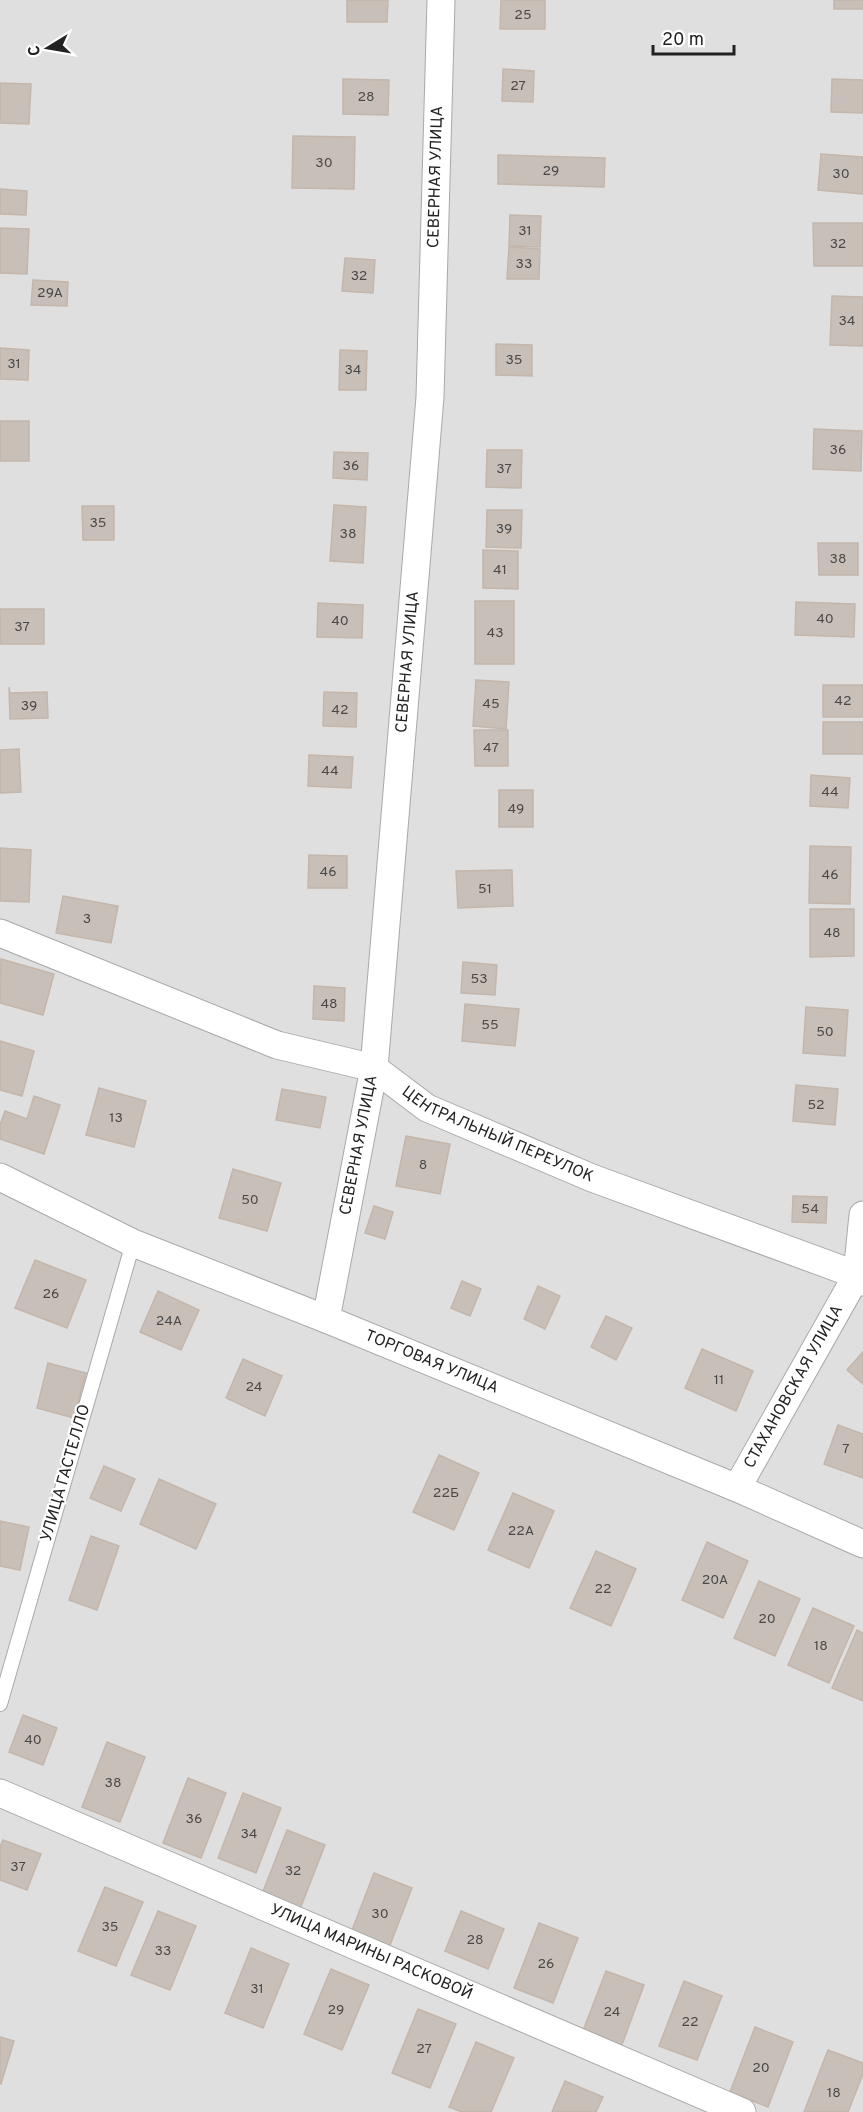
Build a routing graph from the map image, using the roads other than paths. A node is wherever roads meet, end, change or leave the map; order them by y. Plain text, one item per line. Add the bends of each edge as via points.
1 (441, 0) edge
2 (0, 933) edge
3 (374, 1068) junction
4 (0, 1177) edge
5 (863, 1215) edge
6 (133, 1244) junction
7 (860, 1279) edge
8 (326, 1319) junction
9 (737, 1488) junction
10 (863, 1544) edge
11 (0, 1704) edge
12 (0, 1793) edge
13 (742, 2112) edge

1 - 3 street, СЕВЕРНАЯ УЛИЦА via 430,397
2 - 3 street, ЦЕНТРАЛЬНЫЙ ПЕРЕУЛОК via 277,1045
3 - 7 street, ЦЕНТРАЛЬНЫЙ ПЕРЕУЛОК via 427,1108 592,1178
3 - 8 street, СЕВЕРНАЯ УЛИЦА
4 - 6 street, ТОРГОВАЯ УЛИЦА
5 - 7 street, СТАХАНОВСКАЯ УЛИЦА
6 - 8 street, ТОРГОВАЯ УЛИЦА
6 - 11 lane, УЛИЦА ГАСТЕЛЛО
7 - 9 street, СТАХАНОВСКАЯ УЛИЦА
8 - 9 street, ТОРГОВАЯ УЛИЦА
9 - 10 street, ТОРГОВАЯ УЛИЦА
12 - 13 street, УЛИЦА МАРИНЫ РАСКОВОЙ

